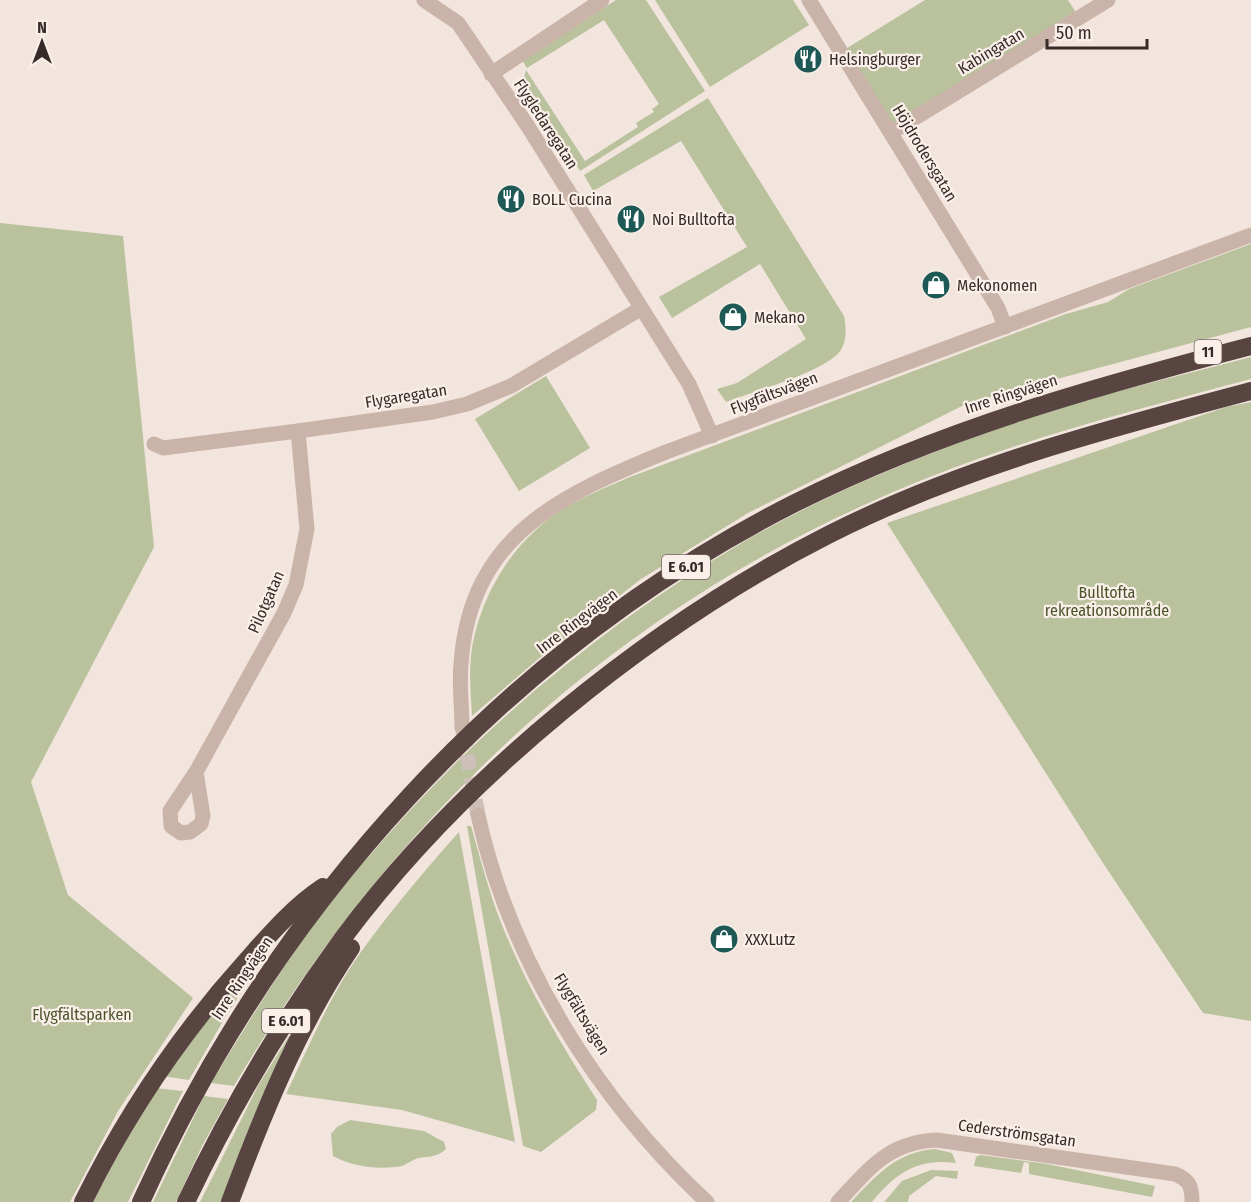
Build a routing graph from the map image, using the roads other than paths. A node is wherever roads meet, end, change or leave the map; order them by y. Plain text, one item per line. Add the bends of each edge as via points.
1 (424, 0) edge
2 (602, 0) edge
3 (809, 0) edge
4 (1108, 0) edge
5 (491, 74) junction
6 (892, 132) junction
7 (1251, 235) edge
8 (640, 309) junction
9 (1005, 327) junction
10 (1251, 336) edge
11 (1251, 346) edge
12 (1165, 368) junction
13 (1251, 391) edge
14 (298, 431) junction
15 (712, 436) junction
16 (154, 444) dead end
17 (462, 728) tunnel mouth
18 (196, 772) dead end
19 (478, 815) tunnel mouth
20 (411, 857) junction
21 (342, 875) junction
22 (84, 1202) edge
23 (141, 1202) edge
24 (186, 1202) edge
25 (230, 1202) edge
26 (707, 1202) edge
27 (838, 1202) edge
28 (1192, 1202) edge

1 - 5 street, Flygledaregatan via 458,23
2 - 5 street
3 - 6 street, Höjdrodersgatan
4 - 6 street, Kabingatan
5 - 8 street, Flygledaregatan via 527,125
6 - 9 street, Höjdrodersgatan via 998,308
7 - 9 street, Flygfältsvägen
8 - 14 street, Flygaregatan via 492,395 432,412
8 - 15 street, Flygledaregatan via 688,384
9 - 15 street, Flygfältsvägen
10 - 12 highway, 11
11 - 12 highway, Inre Ringvägen / E 6.01
12 - 21 highway, Inre Ringvägen / E 6.01 via 980,423 794,503 710,550 614,615 524,686 432,773
13 - 20 highway, E 6.01 via 1070,440 944,483 829,534 660,637 571,706 494,774
14 - 16 street, Flygaregatan via 163,448
14 - 18 street, Pilotgatan via 307,529 296,585
15 - 17 street, Flygfältsvägen via 587,485 531,520 508,543 485,577 467,623 460,664
19 - 26 street, Flygfältsvägen via 516,933 560,1018 617,1103
20 - 24 highway, E 6.01 via 344,937 296,1004 238,1100
20 - 25 highway via 402,883 357,939 317,1003 277,1083
21 - 22 highway via 309,896 268,936 177,1044 135,1106
21 - 23 highway, Inre Ringvägen / E 6.01 via 236,1020 180,1120
27 - 28 street, Cederströmsgatan via 886,1155 904,1146 937,1140 1175,1174 1190,1184

